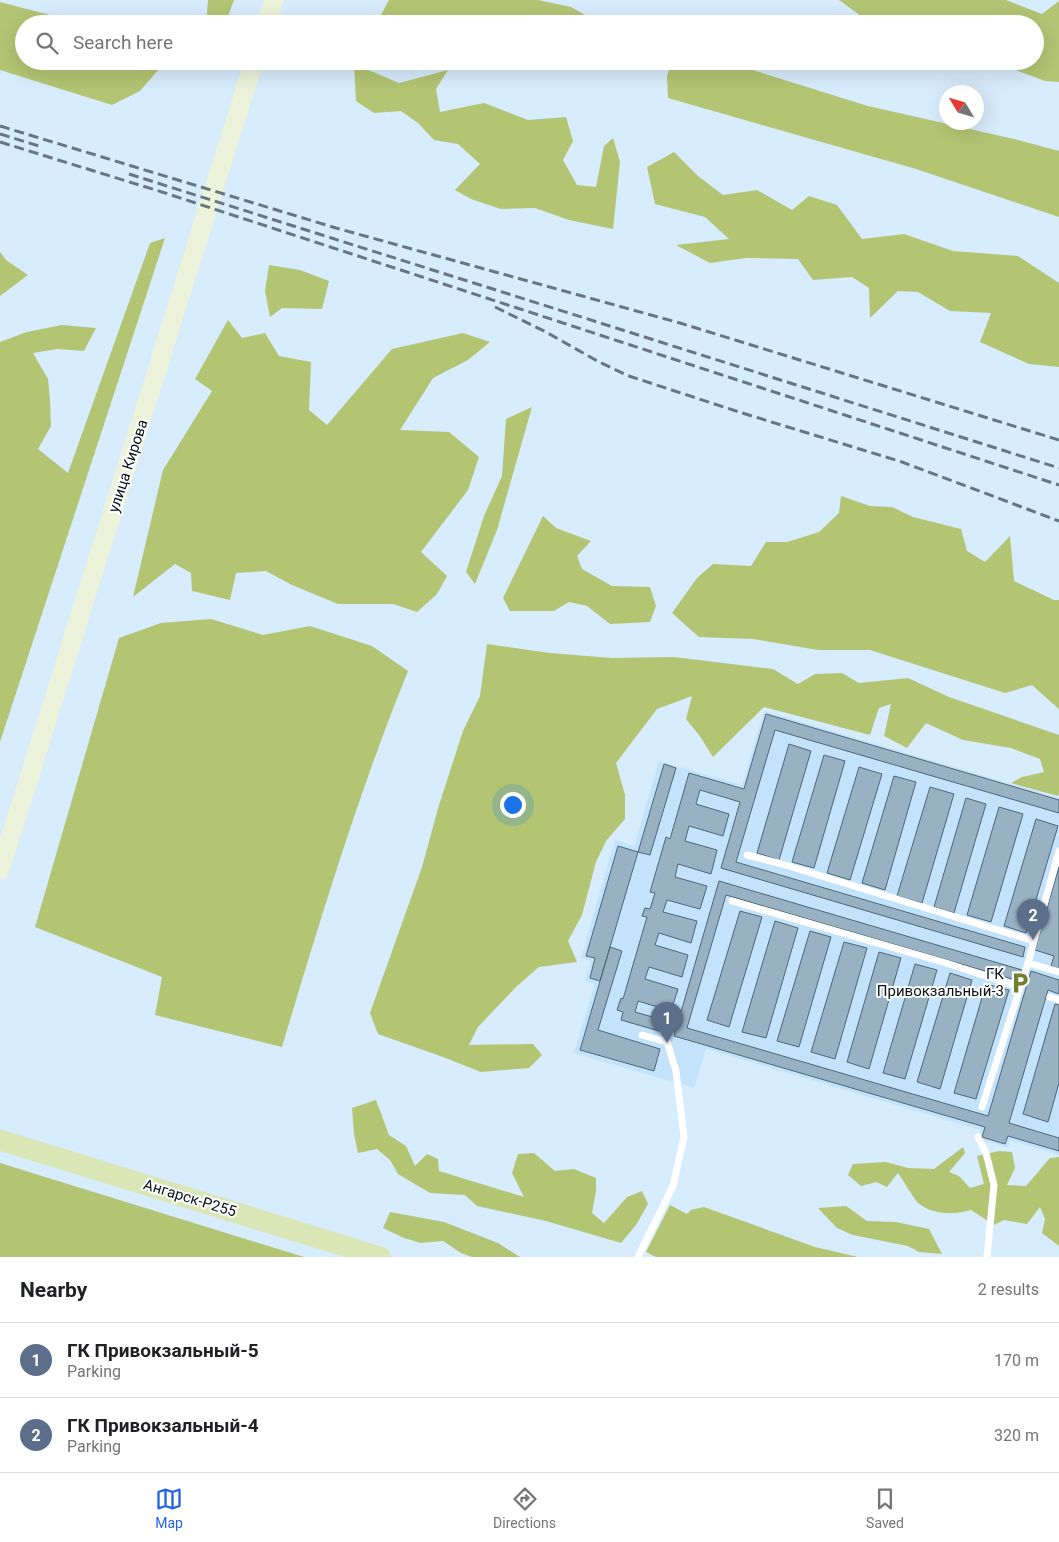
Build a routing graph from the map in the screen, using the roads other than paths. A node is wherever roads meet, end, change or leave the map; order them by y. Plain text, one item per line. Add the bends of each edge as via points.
1 (274, 0) edge
2 (269, 15) edge
3 (251, 70) edge
4 (1059, 851) edge
5 (746, 855) dead end
6 (0, 870) edge
7 (732, 901) dead end
8 (1034, 941) junction
9 (1028, 963) junction
10 (1059, 972) edge
11 (1020, 986) junction
12 (1050, 997) dead end
13 (1059, 1000) edge
14 (642, 1035) dead end
15 (982, 1107) dead end
16 (978, 1137) dead end
17 (0, 1140) edge
18 (380, 1257) edge
19 (638, 1257) edge
20 (987, 1257) edge

1 - 2 street
3 - 6 street, улица Кирова
4 - 8 lane
5 - 8 lane
7 - 11 lane
8 - 9 lane
9 - 10 lane
9 - 11 lane
11 - 15 lane
12 - 13 lane
14 - 19 lane via 667,1042 676,1071 684,1137 673,1186
16 - 20 lane via 994,1184
17 - 18 main road, Ангарск-Р255

